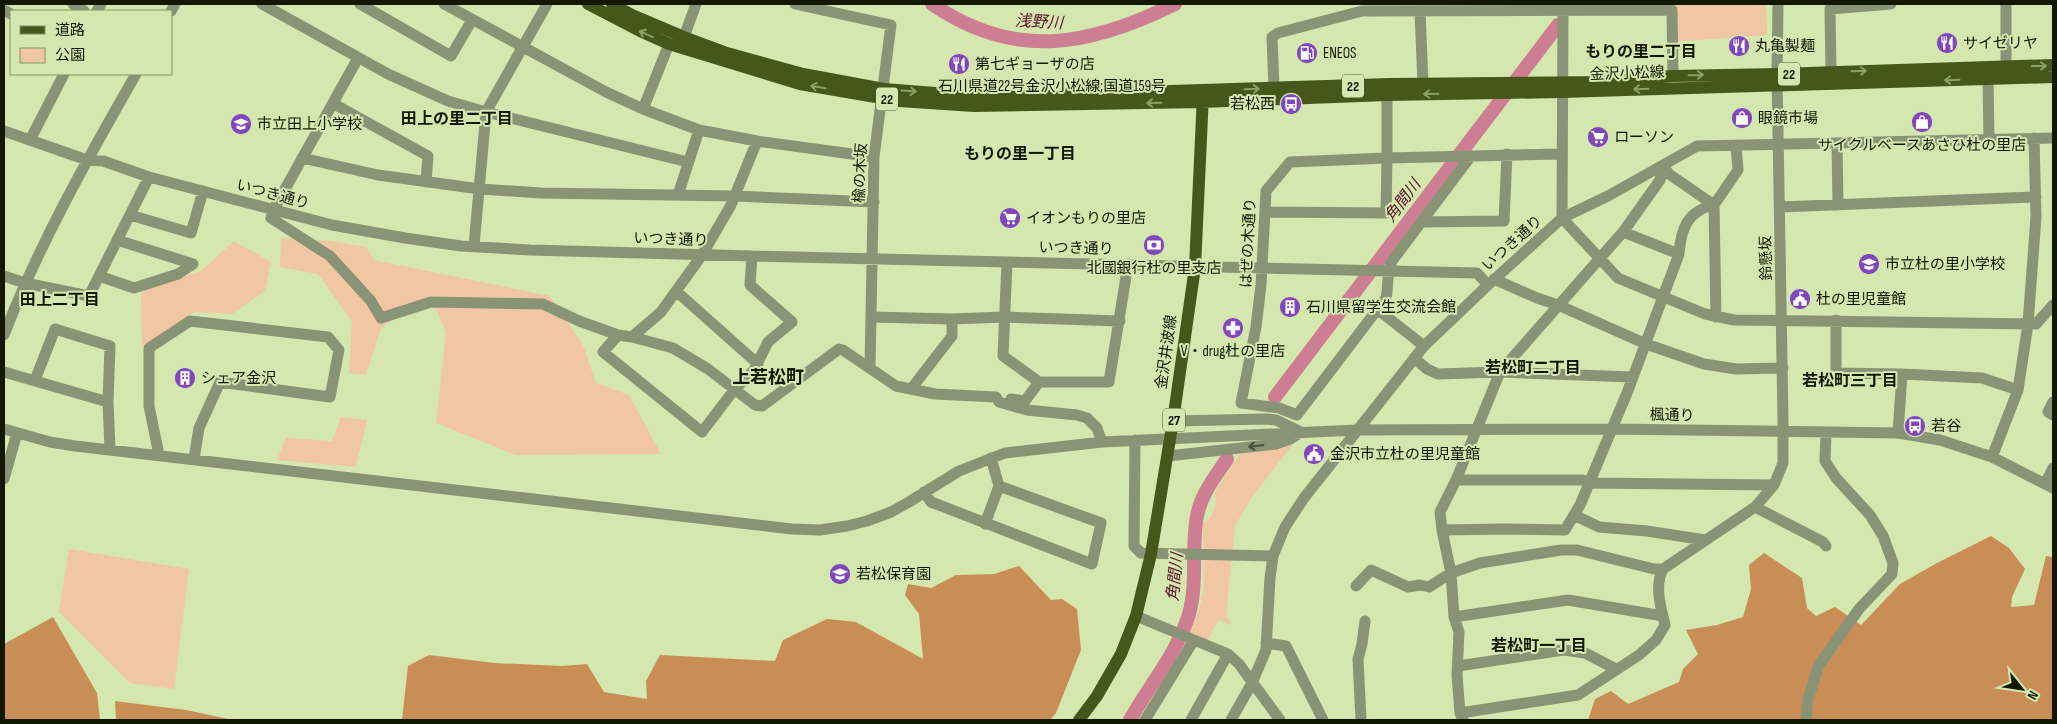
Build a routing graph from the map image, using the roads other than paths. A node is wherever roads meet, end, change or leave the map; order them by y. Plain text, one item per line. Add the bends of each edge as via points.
1 (262, 4) edge
2 (360, 4) edge
3 (444, 4) edge
4 (547, 4) edge
5 (588, 4) edge
6 (612, 4) edge
7 (696, 4) edge
8 (796, 4) edge
9 (1778, 4) edge
10 (1891, 4) edge
11 (2006, 4) edge
12 (814, 6) edge
13 (1420, 11) junction
14 (1563, 11) junction
15 (472, 20) junction
16 (684, 38) junction
17 (669, 44) junction
18 (523, 47) junction
19 (358, 58) junction
20 (2053, 65) edge
21 (2006, 66) junction
22 (1832, 71) junction
23 (63, 75) edge
24 (135, 75) edge
25 (1673, 76) junction
26 (2053, 76) edge
27 (1777, 79) junction
28 (1988, 79) junction
29 (1423, 84) junction
30 (1562, 87) junction
31 (1274, 88) junction
32 (1500, 88) junction
33 (883, 94) junction
34 (1387, 95) junction
35 (1203, 96) junction
36 (334, 104) junction
37 (643, 109) junction
38 (486, 112) junction
39 (699, 130) junction
40 (4, 131) edge
41 (2034, 138) junction
42 (2053, 138) edge
43 (1989, 139) junction
44 (30, 140) junction
45 (757, 142) junction
46 (1837, 143) junction
47 (1780, 144) junction
48 (1736, 146) junction
49 (1507, 154) junction
50 (1561, 154) junction
51 (1468, 156) junction
52 (302, 158) junction
53 (874, 158) junction
54 (1387, 158) junction
55 (87, 160) junction
56 (688, 162) junction
57 (1664, 166) junction
58 (149, 176) junction
59 (426, 182) junction
60 (480, 189) junction
61 (203, 191) junction
62 (678, 195) junction
63 (735, 196) junction
64 (2036, 197) junction
65 (874, 202) junction
66 (1838, 205) junction
67 (1714, 206) junction
68 (1780, 207) junction
69 (274, 209) junction
70 (1265, 212) junction
71 (130, 215) junction
72 (1562, 218) junction
73 (1421, 222) junction
74 (1623, 232) junction
75 (117, 240) junction
76 (474, 246) junction
77 (1679, 254) junction
78 (702, 255) junction
79 (752, 256) junction
80 (873, 258) junction
81 (1600, 260) junction
82 (1007, 262) junction
83 (1128, 264) junction
84 (1196, 267) junction
85 (1263, 269) junction
86 (1383, 271) junction
87 (4, 276) edge
88 (99, 276) junction
89 (1491, 282) junction
90 (25, 284) junction
91 (676, 291) junction
92 (1662, 298) junction
93 (1558, 305) junction
94 (2053, 305) edge
95 (1377, 309) junction
96 (872, 317) junction
97 (1004, 317) junction
98 (1716, 317) junction
99 (952, 318) junction
100 (1836, 320) junction
101 (1120, 321) junction
102 (1782, 321) junction
103 (2028, 324) junction
104 (4, 335) edge
105 (618, 335) junction
106 (632, 337) junction
107 (1646, 344) junction
108 (1424, 346) junction
109 (1414, 358) junction
110 (758, 364) junction
111 (870, 368) junction
112 (1782, 368) junction
113 (4, 372) edge
114 (1500, 372) junction
115 (1902, 374) junction
116 (1633, 377) junction
117 (35, 380) junction
118 (1039, 382) junction
119 (911, 389) junction
120 (734, 390) junction
121 (2018, 390) junction
122 (996, 397) junction
123 (108, 402) junction
124 (2053, 402) edge
125 (2053, 415) edge
126 (1174, 421) junction
127 (4, 429) edge
128 (1612, 429) junction
129 (1357, 430) junction
130 (1476, 430) junction
131 (1782, 431) junction
132 (1301, 432) junction
133 (1826, 432) junction
134 (17, 433) junction
135 (1898, 433) junction
136 (1139, 440) junction
137 (1102, 442) junction
138 (110, 449) junction
139 (159, 455) junction
140 (1168, 456) junction
141 (1992, 457) junction
142 (992, 458) junction
143 (194, 459) junction
144 (2053, 468) edge
145 (4, 475) edge
146 (1456, 480) junction
147 (1588, 482) junction
148 (1774, 485) junction
149 (999, 486) junction
150 (2049, 486) edge
151 (924, 492) junction
152 (1755, 506) junction
153 (1574, 515) junction
154 (985, 524) junction
155 (1442, 530) junction
156 (1705, 540) junction
157 (1826, 546) dead end
158 (1151, 554) junction
159 (1273, 556) junction
160 (1662, 569) junction
161 (1451, 574) junction
162 (1356, 586) dead end
163 (1136, 616) junction
164 (1663, 616) junction
165 (1454, 617) junction
166 (1365, 621) dead end
167 (1186, 636) junction
168 (1266, 643) junction
169 (1228, 654) junction
170 (1458, 666) junction
171 (1616, 669) junction
172 (1252, 683) junction
173 (1461, 717) edge
174 (1079, 720) edge
175 (1145, 720) edge
176 (1191, 720) edge
177 (1231, 720) edge
178 (1280, 720) edge
179 (1323, 720) edge
180 (1361, 720) edge
181 (1806, 720) edge

1 - 19 street
2 - 15 street via 451,56
3 - 15 street
4 - 18 street
17 -> 5 main road, 石川県道22号金沢小松線;国道159号 / 22
6 - 16 main road, 22
7 - 16 street
8 - 12 street
9 - 27 street, 鈴懸坂
10 - 22 street via 1830,9
11 - 21 street
12 - 33 street, 楡の木坂 via 892,25
13 - 14 street
13 - 29 street
13 - 31 street via 1362,11 1278,33 1272,37
14 - 25 street via 1672,10
14 - 30 street, いつき通り
15 - 18 street
16 - 33 main road, 22 via 727,53
33 -> 17 main road, 石川県道22号金沢小松線;国道159号 / 22 via 800,84
17 - 37 street
18 - 37 street
18 - 38 street
19 - 36 street
19 - 38 street via 448,101
21 -> 20 main road, 金沢小松線 / 22
22 -> 21 main road, 金沢小松線 / 22
22 - 27 main road, 金沢小松線 / 22
23 - 44 street
24 - 55 street
25 -> 27 main road, 金沢小松線 / 22
25 - 30 main road, 金沢小松線 / 22
26 - 28 main road, 金沢小松線 / 22
28 -> 27 main road, 金沢小松線 / 22
27 -> 30 main road, 金沢小松線 / 22
27 - 47 street, 鈴懸坂
28 - 43 street
29 - 31 main road, 金沢小松線 / 22
29 - 32 main road, 金沢小松線 / 22
30 - 32 main road, 金沢小松線 / 22
30 - 50 street, いつき通り
35 -> 31 main road, 金沢小松線 / 22
32 -> 34 main road, 金沢小松線 / 22
33 - 35 main road, 石川県道22号金沢小松線;国道159号 / 22 via 993,106
33 - 53 street, 楡の木坂
34 - 35 main road, 金沢小松線 / 22
34 - 54 street
35 - 84 main road, 金沢井波線 / 27
36 - 52 street
36 - 59 street via 428,156
37 - 39 street
38 - 56 street
38 - 60 street
39 - 45 street
39 - 56 street
40 - 44 street, いつき通り
41 - 42 street
41 - 43 street
41 - 64 street
43 - 46 street
44 - 55 street, いつき通り
45 - 53 street
45 - 63 street
46 - 47 street
46 - 66 street
47 - 48 street
47 - 68 street, 鈴懸坂
48 - 57 street via 1697,146
48 - 67 street via 1738,170
49 - 50 street, はぜの木通り
49 - 51 street, はぜの木通り
49 - 73 street via 1504,221
50 - 72 street, いつき通り
51 - 54 street, はぜの木通り
51 - 73 street
52 - 59 street
52 - 69 street
53 - 65 street, 楡の木坂
54 - 70 street, はぜの木通り via 1290,162 1266,191
54 - 70 street via 1386,213
55 - 58 street, いつき通り via 103,161
55 - 90 street
56 - 62 street
57 - 67 street via 1669,174
57 - 72 street
57 - 74 street via 1660,180
58 - 61 street, いつき通り
58 - 71 street
59 - 60 street
60 - 62 street
60 - 76 street
61 - 69 street, いつき通り
61 - 71 street via 191,233
62 - 63 street
63 - 65 street
63 - 78 street
64 - 66 street
64 - 103 street
65 - 80 street, 楡の木坂
66 - 68 street
67 - 77 street via 1703,208 1686,222
67 - 98 street
68 - 102 street, 鈴懸坂
69 - 76 street, いつき通り via 332,225
69 - 105 street via 271,218 330,256 371,301 381,318 432,302 544,304
70 - 85 street, はぜの木通り
71 - 75 street
72 - 81 street
72 - 89 street, いつき通り
73 - 86 street
74 - 77 street
74 - 81 street
75 - 88 street
75 - 88 street via 193,264 178,274 134,288
76 - 78 street, いつき通り
77 - 92 street
78 - 79 street, いつき通り
78 - 91 street
79 - 80 street, いつき通り
79 - 110 street via 750,285 792,322 768,342
80 - 82 street, いつき通り
80 - 96 street, 楡の木坂
81 - 92 street via 1618,278
81 - 93 street
82 - 83 street, いつき通り
82 - 97 street
83 - 84 street, いつき通り
83 - 101 street
84 - 85 street, いつき通り
84 - 126 main road, 金沢井波線 / 27
85 - 86 street, いつき通り
85 - 95 street, はぜの木通り via 1241,403 1279,408 1297,415
86 - 89 street, いつき通り via 1477,274
86 - 95 street via 1388,290
87 - 90 street
88 - 90 street via 89,296
89 - 93 street
89 - 108 street
90 - 104 street
91 - 106 street via 661,312
91 - 110 street
92 - 98 street
92 - 107 street
93 - 107 street
93 - 114 street
94 - 103 street via 2036,324
95 - 108 street
96 - 99 street
96 - 111 street, 楡の木坂
97 - 99 street
97 - 101 street
97 - 118 street via 1003,356
98 - 102 street
99 - 119 street via 952,336
100 - 102 street
100 - 103 street
100 - 115 street via 1836,373
101 - 118 street via 1109,382
102 - 112 street, 鈴懸坂
103 - 121 street
105 - 106 street
105 - 120 street via 603,352 702,432
106 - 120 street via 673,348 708,369
107 - 112 street via 1713,366
107 - 116 street
108 - 109 street
109 - 114 street via 1438,374
109 - 129 street
110 - 120 street
111 - 119 street via 896,386
111 - 120 street via 838,349 762,406 755,405
112 - 131 street, 鈴懸坂
113 - 117 street
114 - 116 street
114 - 130 street
115 - 121 street via 1982,378
115 - 135 street
116 - 128 street
117 - 123 street
117 - 123 street via 55,329 110,346
118 - 122 street via 1025,401
119 - 122 street via 935,394
121 - 141 street
122 - 137 street via 999,402 1027,410 1087,418 1097,428
123 - 138 street
124 - 125 street via 2048,412
126 - 132 street via 1266,419 1282,422
126 - 140 main road, 金沢井波線 / 27
127 - 134 street, 楓通り
128 - 130 street, 楓通り
128 - 131 street, 楓通り
128 - 147 street
129 - 130 street, 楓通り
129 - 132 street, 楓通り
129 - 159 street via 1304,498 1285,527
130 - 146 street
131 - 133 street, 楓通り
131 - 148 street, 鈴懸坂 via 1783,463
132 - 136 street, 楓通り
132 -> 140 street via 1276,444
133 - 135 street, 楓通り
133 - 181 street via 1825,461 1870,515 1883,536 1893,563 1892,574 1859,609 1819,665 1808,699
134 - 138 street, 楓通り via 50,442
134 - 145 street
135 - 141 street, 楓通り via 1940,440
136 - 137 street, 楓通り
136 - 158 street via 1134,546 1141,553
137 - 142 street, 楓通り via 1005,453
138 - 139 street, 楓通り
139 - 143 street, 楓通り
139 - 143 street via 149,406 150,348 190,321 328,337 339,350 330,397 220,382 199,428
140 - 158 main road, 金沢井波線 / 27
141 - 150 street, 楓通り
142 - 149 street
142 - 151 street, 楓通り via 959,471
143 - 151 street, 楓通り via 792,529 820,530 847,526 892,512
144 - 150 street
146 - 147 street
146 - 155 street via 1440,512
147 - 148 street
147 - 153 street
148 - 152 street
149 - 154 street
149 - 154 street via 1101,523 1092,564
151 - 154 street via 931,502
152 - 156 street
152 - 157 street
153 - 155 street via 1565,530
153 - 156 street via 1599,526
155 - 161 street
156 - 160 street
158 - 159 street
158 - 163 main road, 金沢井波線 / 27
159 - 168 street
160 - 161 street via 1577,550 1562,550 1480,564
160 - 164 street via 1660,599
161 - 162 street via 1429,587 1408,586 1371,570
161 - 165 street
163 - 167 street
163 - 174 main road, 金沢井波線 / 27 via 1110,675
164 - 165 street via 1568,600
164 - 171 street via 1665,625 1656,640 1640,655
165 - 170 street via 1459,632
166 - 180 street via 1358,659
167 - 169 street
167 - 175 street
168 - 172 street
168 - 179 street via 1286,646
169 - 172 street
169 - 176 street
170 - 171 street via 1564,650 1585,653
170 - 173 street
171 - 173 street via 1578,696
172 - 177 street
172 - 178 street

